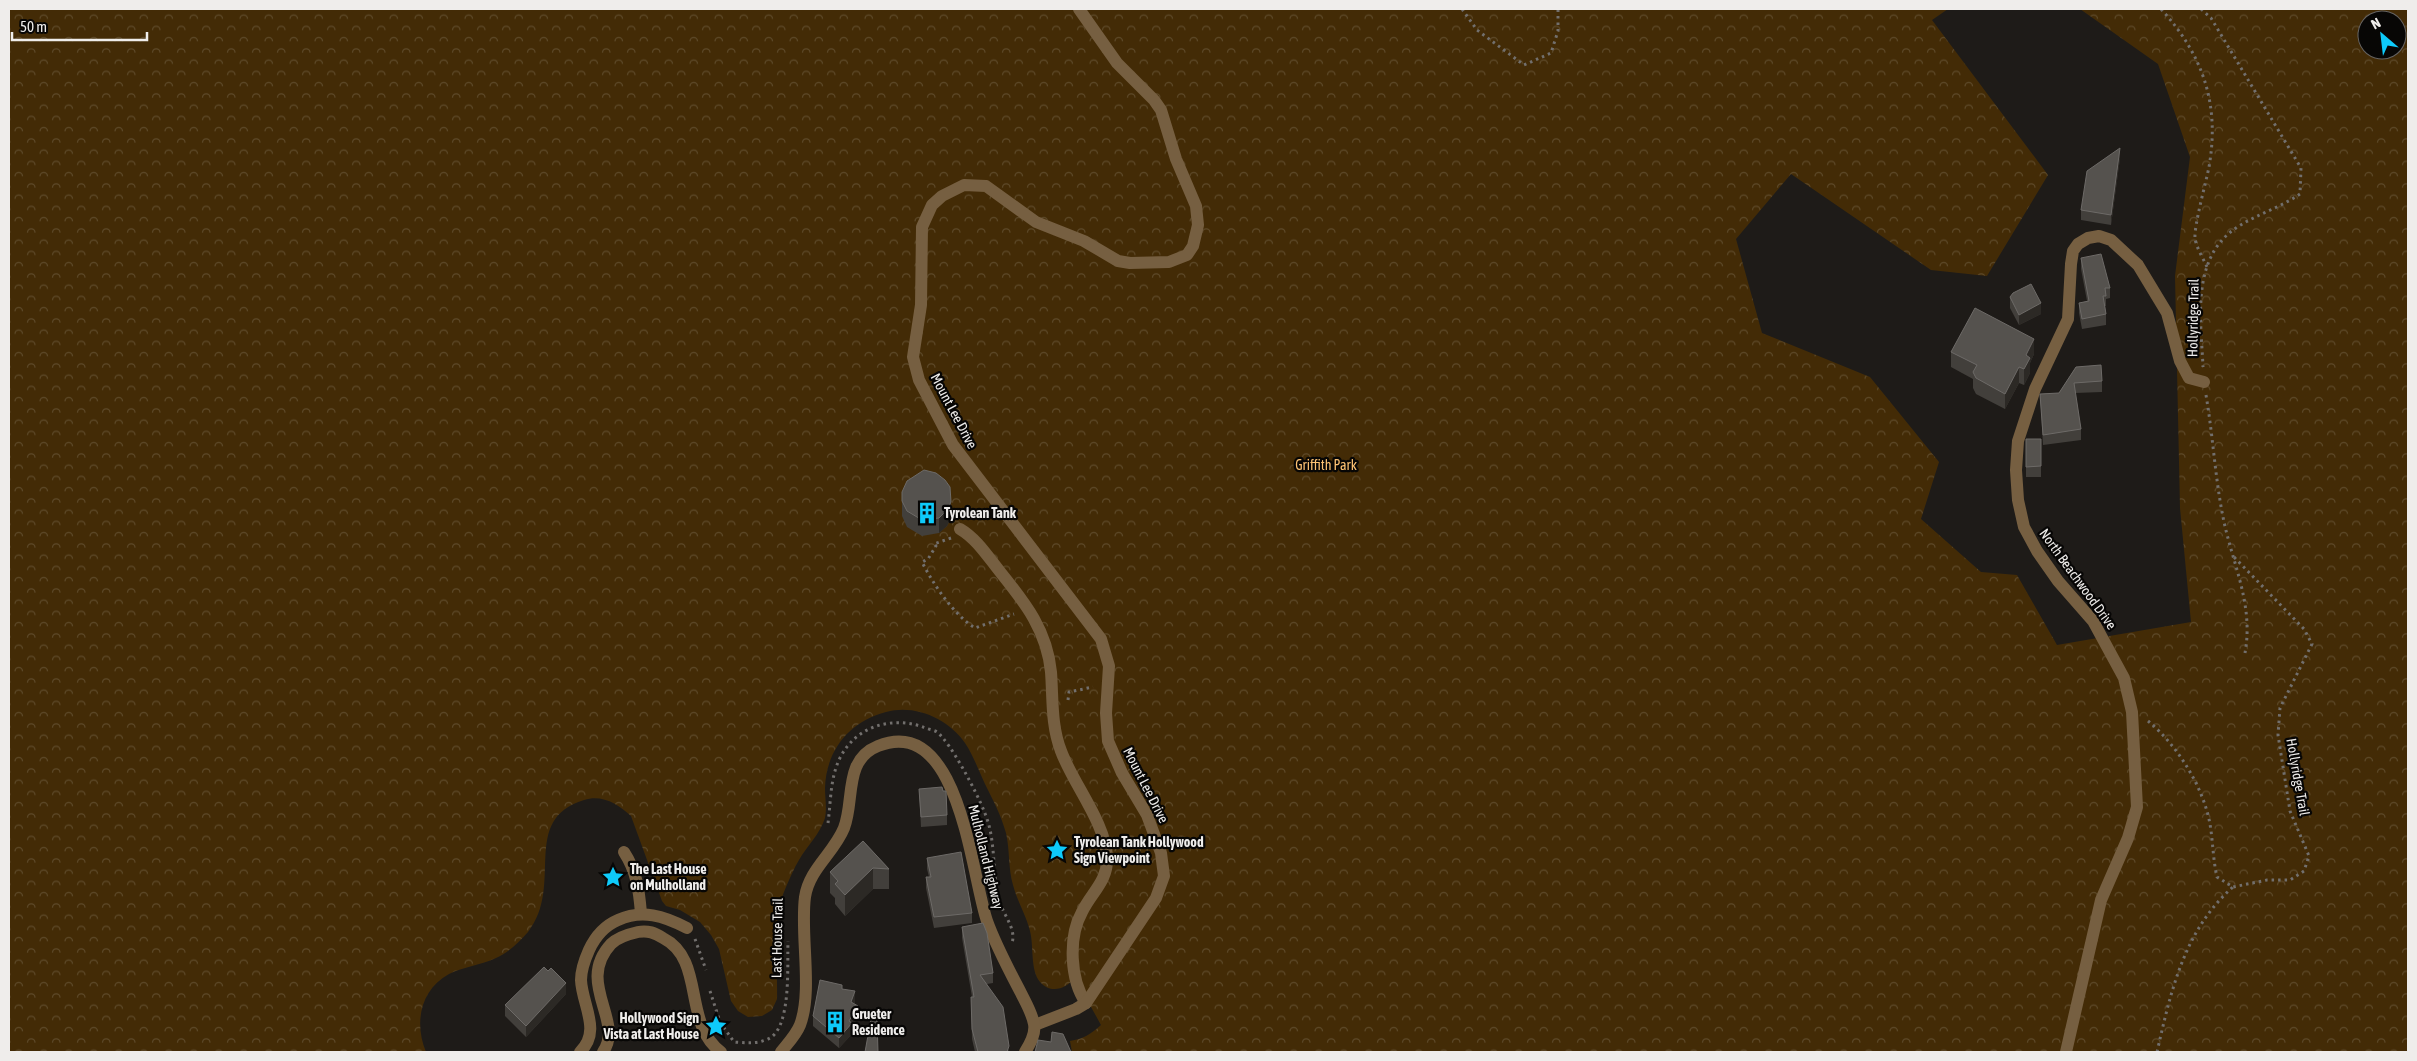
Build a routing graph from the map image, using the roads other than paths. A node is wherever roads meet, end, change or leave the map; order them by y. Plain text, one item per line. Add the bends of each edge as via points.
1 (1079, 9) edge
2 (2204, 382) road end
3 (960, 529) road end
4 (624, 852) dead end
5 (641, 913) junction
6 (687, 928) road end
7 (1086, 1003) junction
8 (1035, 1025) junction
9 (580, 1052) edge
10 (603, 1052) edge
11 (721, 1052) edge
12 (781, 1052) edge
13 (1025, 1052) edge
14 (2066, 1052) edge

1 - 7 street, Mount Lee Drive via 1121,68 1161,110 1176,159 1196,206 1198,225 1193,246 1187,255 1169,262 1130,264 1118,261 1084,241 1036,222 986,186 964,185 932,205 922,227 921,305 913,357 919,380 958,451 1101,639 1108,656 1108,741 1151,824 1161,853 1164,876 1156,898
2 - 14 street, North Beachwood Drive via 2190,378 2186,372 2167,313 2138,265 2111,240 2099,236 2078,244 2070,264 2068,319 2035,389 2018,441 2018,500 2024,527 2037,551 2093,621 2124,678 2132,712 2137,807 2128,838 2101,900
3 - 7 street via 976,541 1030,609 1040,628 1050,665 1055,736 1101,834 1107,856 1104,876 1077,925 1074,952 1076,984
4 - 5 street via 639,884
5 - 6 street via 668,918
5 - 9 street via 626,916 602,931 586,955 581,978 591,1026 590,1037
7 - 8 street
8 - 12 street, Mulholland Highway via 988,922 966,826 941,768 925,750 914,744 889,742 866,753 858,762 844,828 808,885 805,898 806,982 801,1023
8 - 13 street via 1034,1035
10 - 11 street via 608,1032 598,991 598,965 614,941 642,931 652,932 675,944 683,955 702,1028

